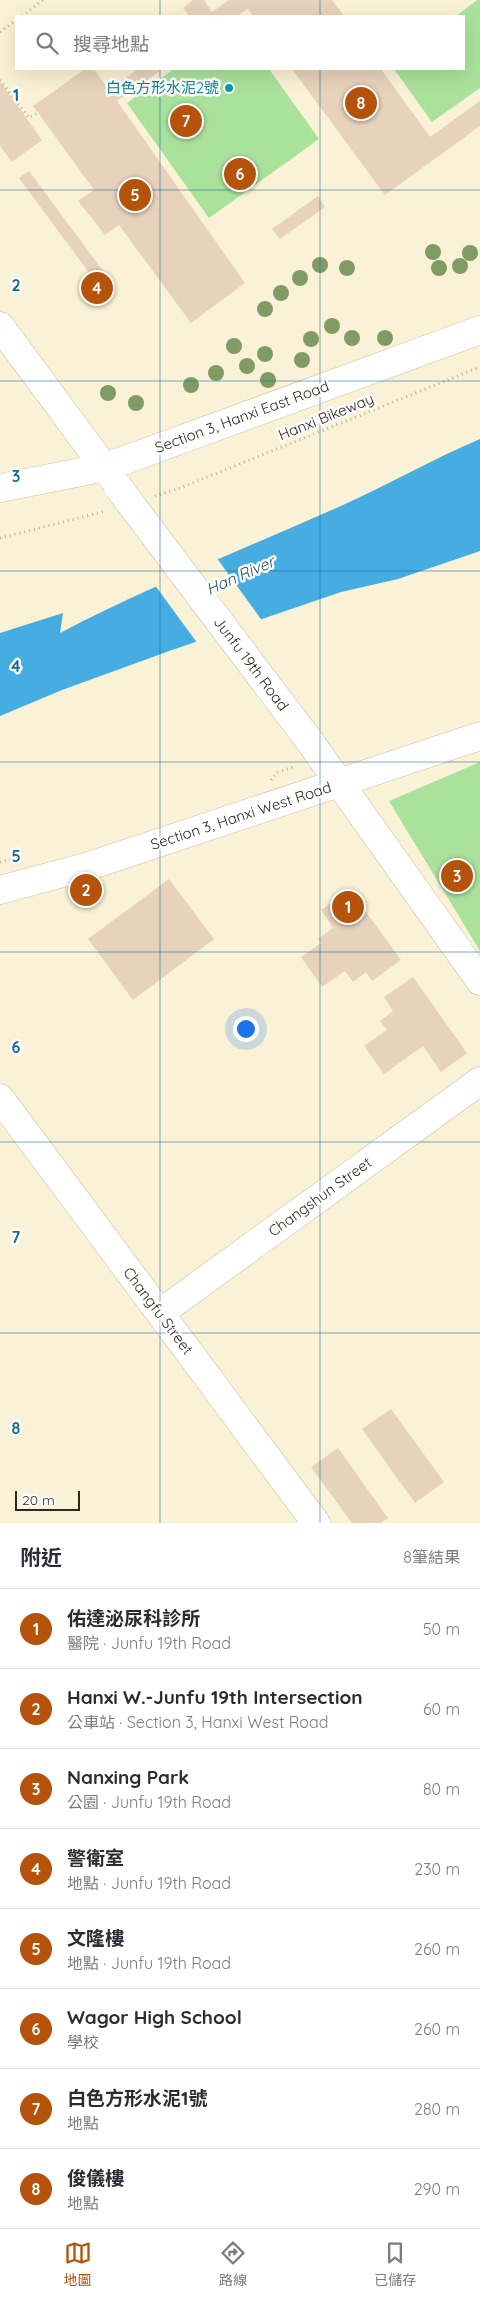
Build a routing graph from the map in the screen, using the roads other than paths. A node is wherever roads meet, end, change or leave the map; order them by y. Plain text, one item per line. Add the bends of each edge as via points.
1 (0, 326) edge
2 (480, 330) edge
3 (112, 477) junction
4 (0, 488) edge
5 (480, 736) edge
6 (340, 783) junction
7 (0, 890) edge
8 (480, 981) edge
9 (480, 1081) edge
10 (0, 1098) edge
11 (160, 1313) junction
12 (316, 1523) edge

1 - 3 street, Junfu 19th Road
2 - 3 street, Section 3, Hanxi East Road
3 - 4 street, Section 3, Hanxi East Road
3 - 6 street, Junfu 19th Road, bridge
5 - 6 street, Section 3, Hanxi West Road
6 - 7 street, Section 3, Hanxi West Road via 89,866
6 - 8 street, Junfu 19th Road
9 - 11 street, Changshun Street
10 - 11 street, Changfu Street
11 - 12 street, Changfu Street

